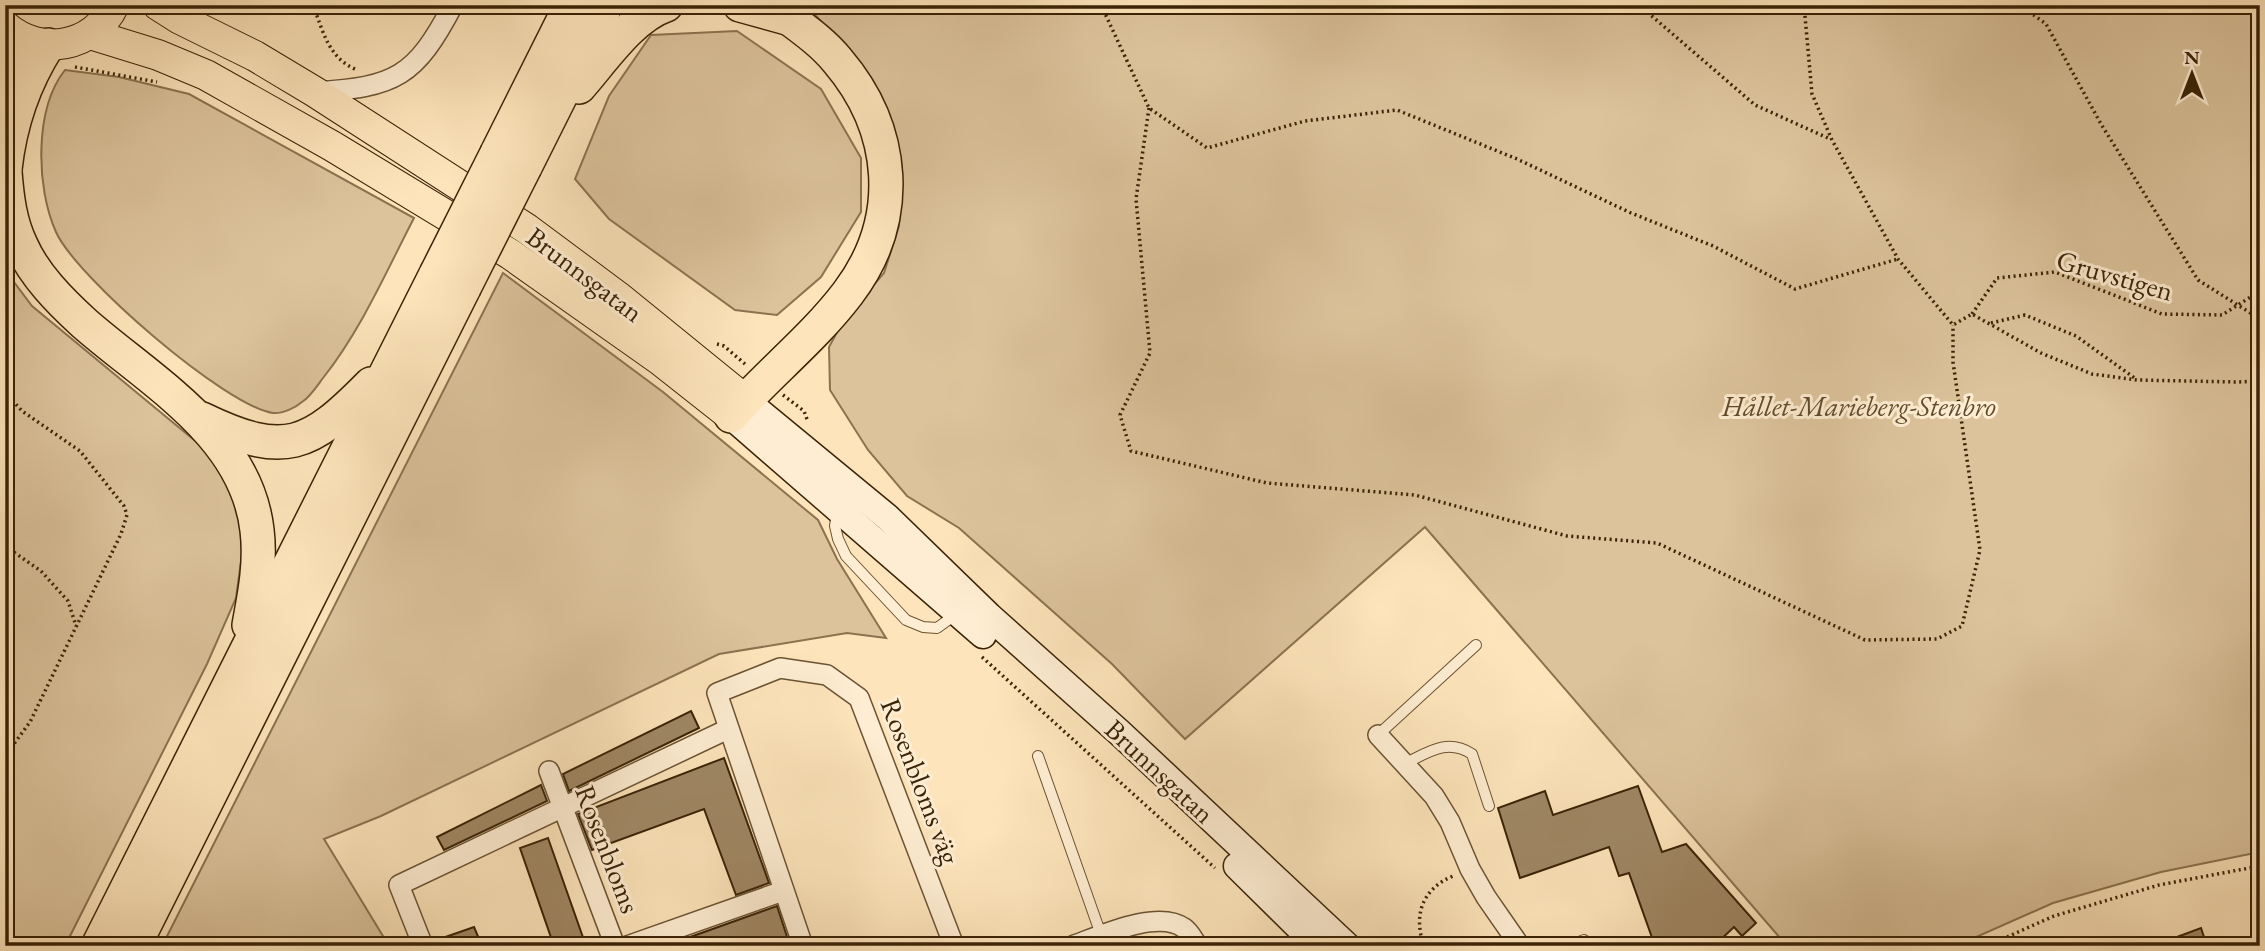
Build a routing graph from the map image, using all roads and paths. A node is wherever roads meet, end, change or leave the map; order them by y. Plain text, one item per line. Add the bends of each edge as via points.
1 (114, 5) edge
2 (158, 5) edge
3 (313, 5) edge
4 (453, 5) edge
5 (571, 5) edge
6 (606, 5) edge
7 (666, 5) edge
8 (740, 5) edge
9 (1101, 5) edge
10 (1639, 5) edge
11 (1804, 5) edge
12 (2020, 5) edge
13 (780, 12) edge
14 (5, 28) edge
15 (90, 34) junction
16 (43, 53) junction
17 (168, 85) dead end
18 (370, 86) junction
19 (315, 92) junction
20 (1149, 108) junction
21 (14, 114) junction
22 (547, 123) junction
23 (1832, 140) junction
24 (511, 160) junction
25 (5, 171) edge
26 (1898, 258) junction
27 (450, 281) junction
28 (2260, 291) edge
29 (2239, 306) junction
30 (1972, 314) junction
31 (2260, 319) edge
32 (1989, 324) junction
33 (1953, 326) junction
34 (392, 362) junction
35 (2137, 380) junction
36 (2260, 381) edge
37 (5, 392) edge
38 (738, 408) junction
39 (194, 415) junction
40 (837, 509) junction
41 (5, 546) edge
42 (965, 605) junction
43 (77, 627) junction
44 (1476, 645) dead end
45 (975, 651) dead end
46 (242, 662) junction
47 (728, 729) junction
48 (1378, 735) joint
49 (1038, 756) dead end
50 (5, 757) edge
51 (1404, 764) junction
52 (550, 771) dead end
53 (1489, 806) dead end
54 (563, 808) junction
55 (2260, 866) edge
56 (1470, 869) junction
57 (1219, 872) dead end
58 (783, 891) junction
59 (1103, 941) edge
60 (98, 946) edge
61 (134, 946) edge
62 (423, 946) edge
63 (615, 946) edge
64 (627, 946) edge
65 (803, 946) edge
66 (954, 946) edge
67 (1073, 946) edge
68 (1198, 946) edge
69 (1318, 946) edge
70 (1347, 946) edge
71 (1424, 946) edge
72 (1520, 946) edge
73 (1569, 946) edge
74 (1586, 946) edge
75 (1987, 946) edge

1 - 15 main road
2 - 19 main road, Brunnsgatan
3 - 18 path via 335,54 365,75
4 - 18 street via 421,57 407,70
5 - 24 highway
6 - 22 highway
7 - 22 highway via 638,20
8 - 13 highway
9 - 20 path
10 - 23 path via 1755,105
11 - 23 path via 1812,94
12 - 29 path via 2046,24 2101,124 2198,280
13 - 38 highway via 836,58 867,100 887,169 884,212 872,251 848,293
14 - 16 main road
14 - 21 highway via 13,68
15 - 16 main road
15 - 38 main road, Brunnsgatan via 206,75 332,146 510,254 660,360
16 - 17 path
16 - 21 highway
18 - 19 street
19 - 38 main road, Brunnsgatan via 527,229 617,296
20 - 26 path via 1207,148 1305,121 1397,110 1713,246 1795,289
20 - 33 path via 1136,199 1150,353 1119,415 1131,451 1267,483 1415,495 1567,536 1657,543 1865,640 1937,639 1962,626 1980,550 1953,362
21 - 25 highway
22 - 24 highway
23 - 26 path
24 - 27 highway, bridge
25 - 39 highway via 12,222 43,281 68,308
26 - 33 path
27 - 34 highway
27 - 61 highway
28 - 29 path, Gruvstigen
29 - 30 path, Gruvstigen via 2222,316 2162,314 2056,272 1997,278
29 - 31 path
30 - 32 path
30 - 33 path
32 - 35 path via 2040,353 2092,374
32 - 35 path via 2025,315 2076,336
34 - 39 highway via 328,425 298,441 256,441
34 - 46 highway
35 - 36 path
37 - 43 path via 22,411 80,451 127,515
38 - 40 main road, Brunnsgatan
38 - 42 main road, Brunnsgatan via 887,517
39 - 46 highway via 242,478 257,529 257,579
40 - 42 main road, Brunnsgatan
40 - 42 lane via 835,526 846,556 906,620 937,628
41 - 43 path via 41,571 68,601
42 - 69 main road, Brunnsgatan
42 - 70 main road, Brunnsgatan via 1121,734
43 - 50 path via 30,722
44 - 48 lane
45 - 57 path
46 - 60 highway
47 - 54 street
47 - 58 street, Rosenbloms väg
47 - 66 street, Rosenbloms väg via 717,692 780,668 827,675 859,698
48 - 51 street
49 - 59 lane
51 - 53 lane via 1447,746 1460,747 1472,754
51 - 56 street via 1434,796
52 - 54 street, Rosenbloms
54 - 62 street via 399,885
54 - 63 street, Rosenbloms
55 - 75 path via 2159,885 2093,904
56 - 71 path via 1438,882 1426,895 1419,917
56 - 72 street
58 - 64 street
58 - 65 street, Rosenbloms väg
59 - 67 street
59 - 68 street via 1131,925 1161,921 1184,928
73 - 74 lane via 1584,940

